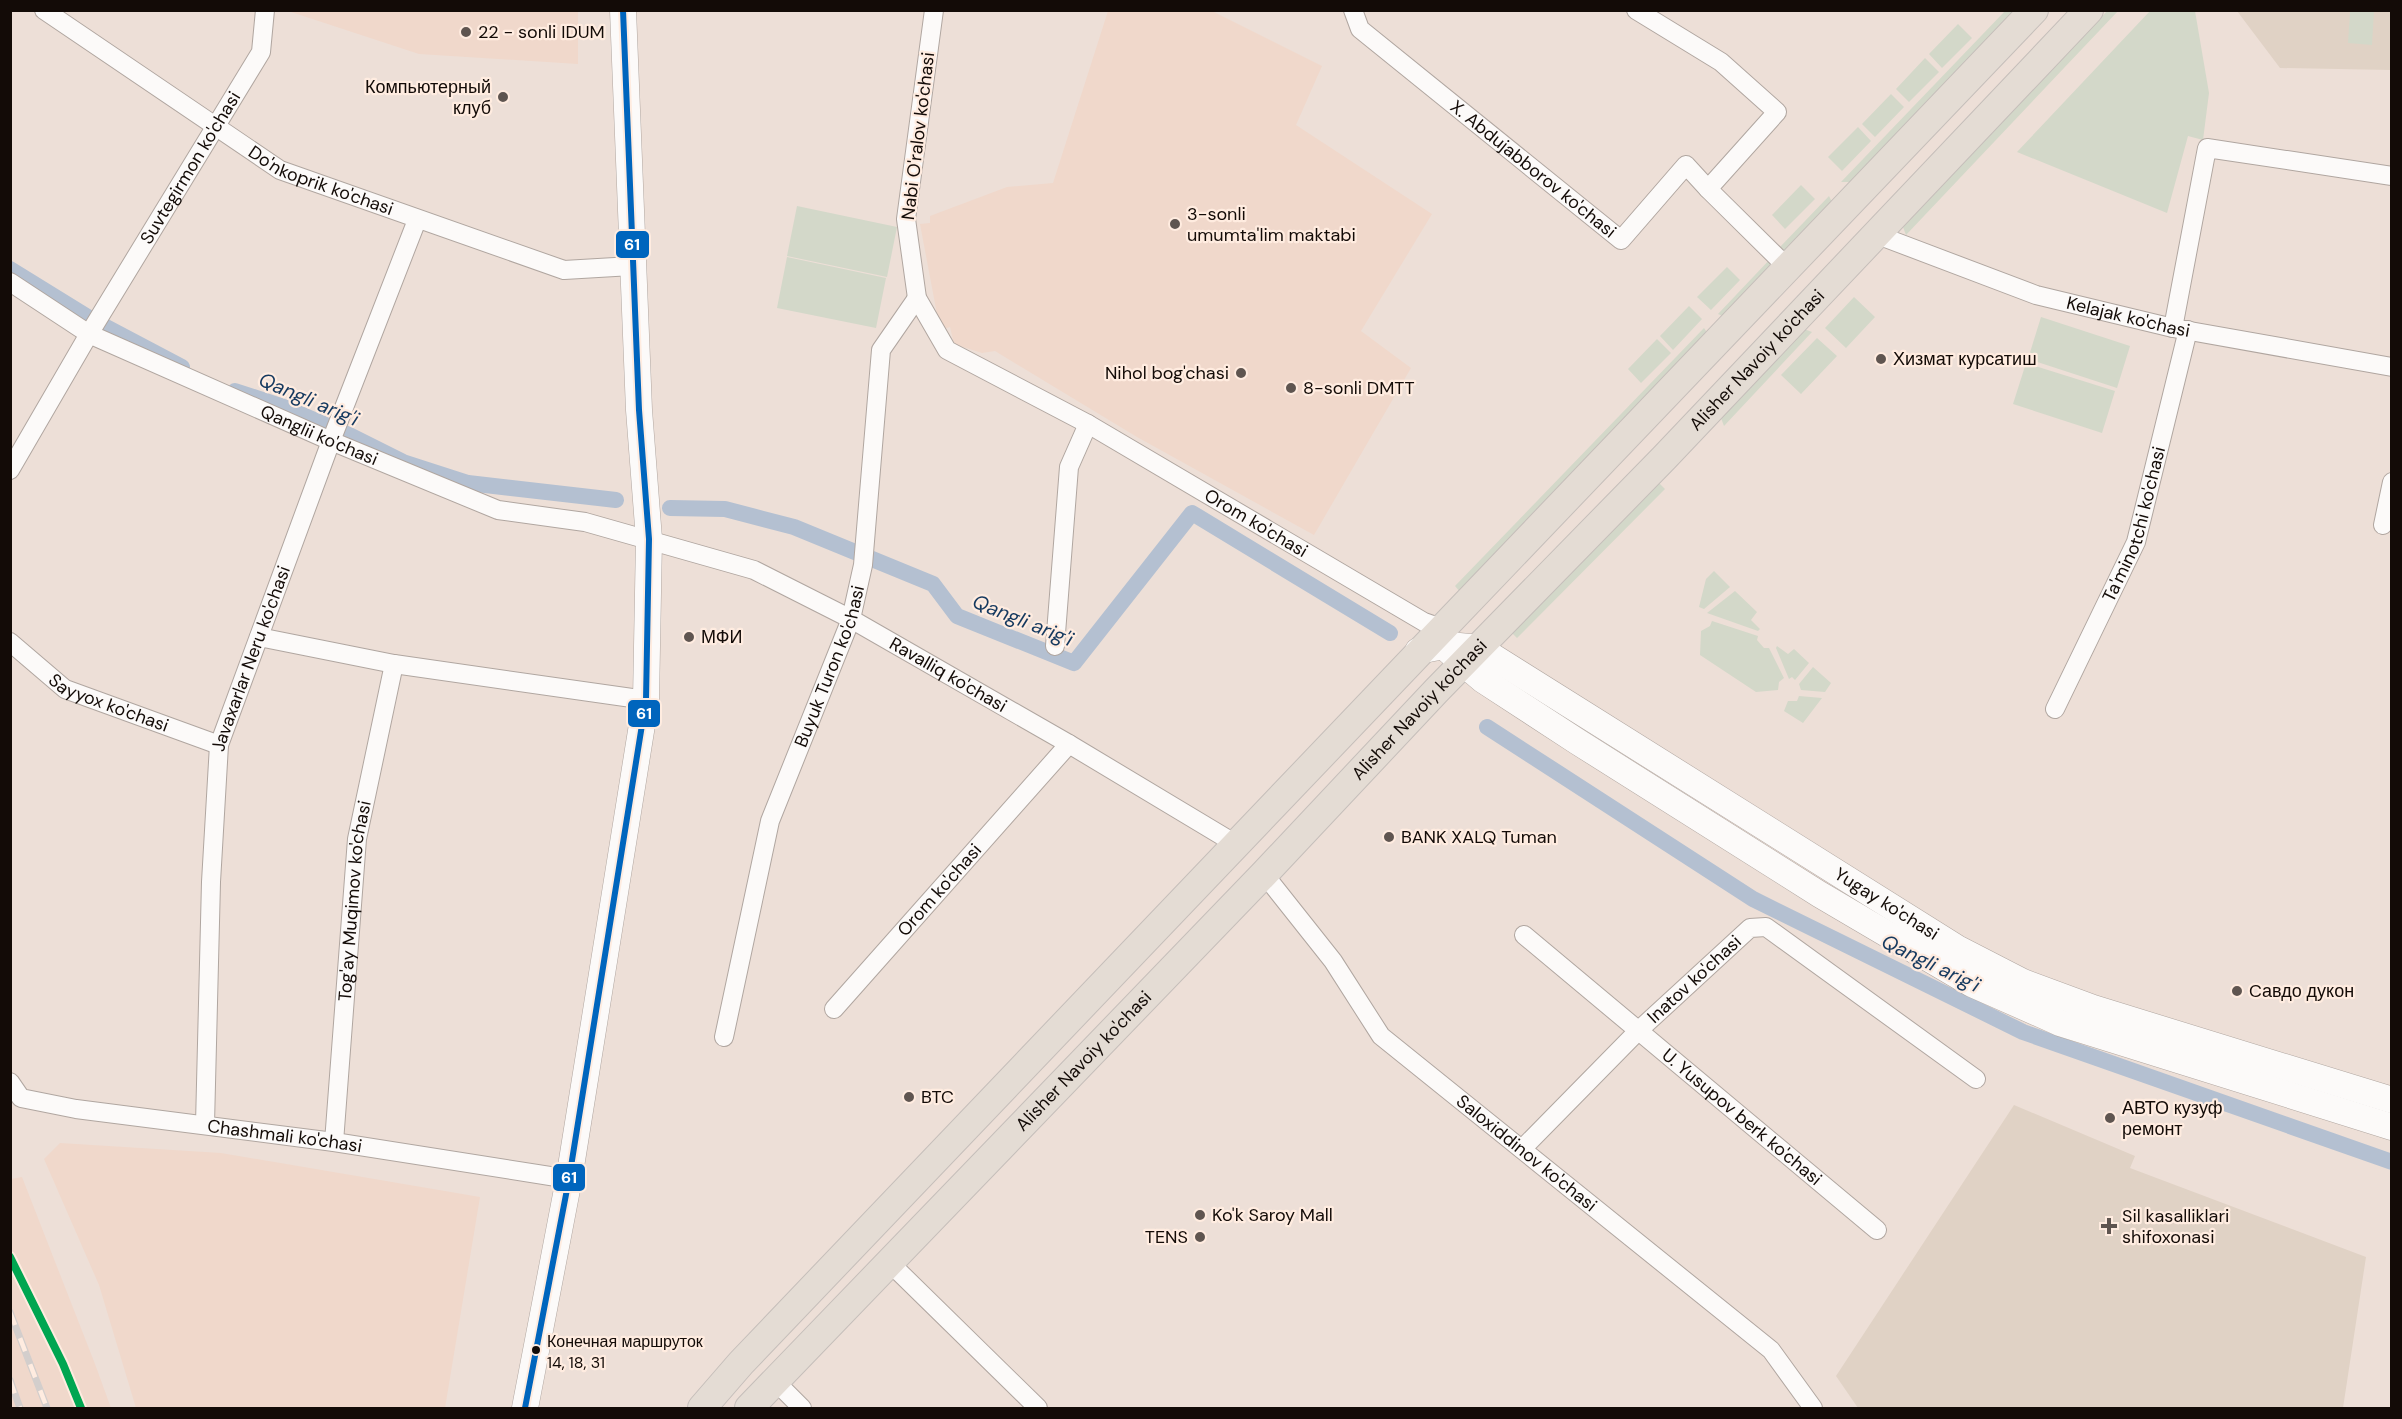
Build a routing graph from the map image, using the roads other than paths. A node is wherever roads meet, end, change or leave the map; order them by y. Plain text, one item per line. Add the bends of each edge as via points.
1 (44, 10) edge
2 (265, 10) edge
3 (623, 10) edge
4 (934, 10) edge
5 (1353, 10) edge
6 (1636, 10) edge
7 (2034, 10) edge
8 (2089, 10) edge
9 (216, 124) junction
10 (2391, 176) edge
11 (1708, 189) junction
12 (417, 220) junction
13 (1875, 234) junction
14 (632, 266) junction
15 (1789, 269) junction
16 (10, 282) edge
17 (917, 298) junction
18 (94, 326) junction
19 (2180, 329) junction
20 (2391, 367) edge
21 (1088, 424) junction
22 (335, 433) junction
23 (10, 470) edge
24 (2391, 482) edge
25 (2383, 525) dead end
26 (649, 538) junction
27 (851, 619) junction
28 (259, 637) junction
29 (10, 642) edge
30 (1055, 646) dead end
31 (1459, 646) junction
32 (394, 664) junction
33 (646, 700) junction
34 (2055, 709) dead end
35 (1069, 744) junction
36 (219, 745) junction
37 (1234, 843) junction
38 (1264, 874) junction
39 (1524, 935) dead end
40 (1081, 1004) junction
41 (834, 1009) dead end
42 (1638, 1031) junction
43 (1112, 1032) junction
44 (724, 1037) dead end
45 (1976, 1079) dead end
46 (10, 1082) edge
47 (2391, 1100) edge
48 (205, 1124) junction
49 (2391, 1128) edge
50 (334, 1142) junction
51 (1521, 1149) junction
52 (569, 1179) junction
53 (1877, 1230) dead end
54 (890, 1263) junction
55 (776, 1382) junction
56 (525, 1408) edge
57 (702, 1408) edge
58 (749, 1408) edge
59 (802, 1408) edge
60 (1038, 1408) edge
61 (1813, 1408) edge

1 - 9 street, Do'nkoprik ko'chasi
2 - 9 street, Suvtegirmon ko'chasi via 261,52
3 - 14 main road
4 - 17 street, Nabi O'ralov ko'chasi via 906,219
5 - 11 street, X. Abdujabborov ko'chasi via 1360,29 1621,240 1686,165
6 - 11 street via 1721,62 1777,112
7 - 15 main road, Alisher Navoiy ko'chasi
8 - 13 main road, Alisher Navoiy ko'chasi
9 - 12 street, Do'nkoprik ko'chasi via 280,170
9 - 18 street, Suvtegirmon ko'chasi
10 - 19 street, Ta'minotchi ko'chasi via 2207,148
11 - 15 street
12 - 14 street, Do'nkoprik ko'chasi via 564,270
12 - 22 street, Javaxarlar Neru ko'chasi
13 - 19 street, Kelajak ko'chasi via 2036,295
13 - 31 main road, Alisher Navoiy ko'chasi via 1664,458
14 - 26 main road
15 - 31 main road, Alisher Navoiy ko'chasi via 1465,603
16 - 18 street, Qanglii ko'chasi
17 - 21 street, Orom ko'chasi via 947,350
17 - 27 street, Buyuk Turon ko'chasi via 881,350 863,565
18 - 22 street, Qanglii ko'chasi
18 - 23 street, Suvtegirmon ko'chasi
19 - 20 street, Kelajak ko'chasi
19 - 34 street, Ta'minotchi ko'chasi via 2136,542
21 - 30 street via 1069,467
21 - 31 street, Orom ko'chasi
22 - 26 street, Qanglii ko'chasi via 498,510 585,522
22 - 28 street, Javaxarlar Neru ko'chasi
24 - 25 street
26 - 27 street, Ravalliq ko'chasi via 754,570
26 - 33 main road
27 - 35 street, Ravalliq ko'chasi
27 - 44 street, Buyuk Turon ko'chasi via 770,821
28 - 32 street
28 - 36 street, Javaxarlar Neru ko'chasi
29 - 36 street, Sayyox ko'chasi via 65,689
31 - 37 main road, Alisher Navoiy ko'chasi
31 - 38 main road, Alisher Navoiy ko'chasi
31 - 47 main road, Yugay ko'chasi via 1957,948 2023,982 2093,1008
31 - 49 main road, Yugay ko'chasi via 1819,894 1972,984 2060,1023
32 - 33 street
32 - 50 street, Tog'ay Muqimov ko'chasi via 357,839
33 - 52 main road
35 - 37 street, Ravalliq ko'chasi
35 - 41 street, Orom ko'chasi
36 - 48 street, Javaxarlar Neru ko'chasi
37 - 40 main road, Alisher Navoiy ko'chasi
38 - 43 main road, Alisher Navoiy ko'chasi
38 - 51 street, Saloxiddinov ko'chasi via 1333,961 1381,1036
39 - 42 street, U. Yusupov berk ko'chasi
40 - 43 main road
40 - 57 main road, Alisher Navoiy ko'chasi
42 - 45 street, Inatov ko'chasi via 1750,928 1766,927
42 - 51 street, Inatov ko'chasi
42 - 53 street, U. Yusupov berk ko'chasi
43 - 54 main road, Alisher Navoiy ko'chasi
46 - 48 street, Chashmali ko'chasi via 21,1098 76,1109
48 - 50 street, Chashmali ko'chasi
50 - 52 street, Chashmali ko'chasi
51 - 61 street, Saloxiddinov ko'chasi via 1771,1350
52 - 56 main road
54 - 55 main road, Alisher Navoiy ko'chasi
54 - 60 street
55 - 58 main road, Alisher Navoiy ko'chasi
55 - 59 street

